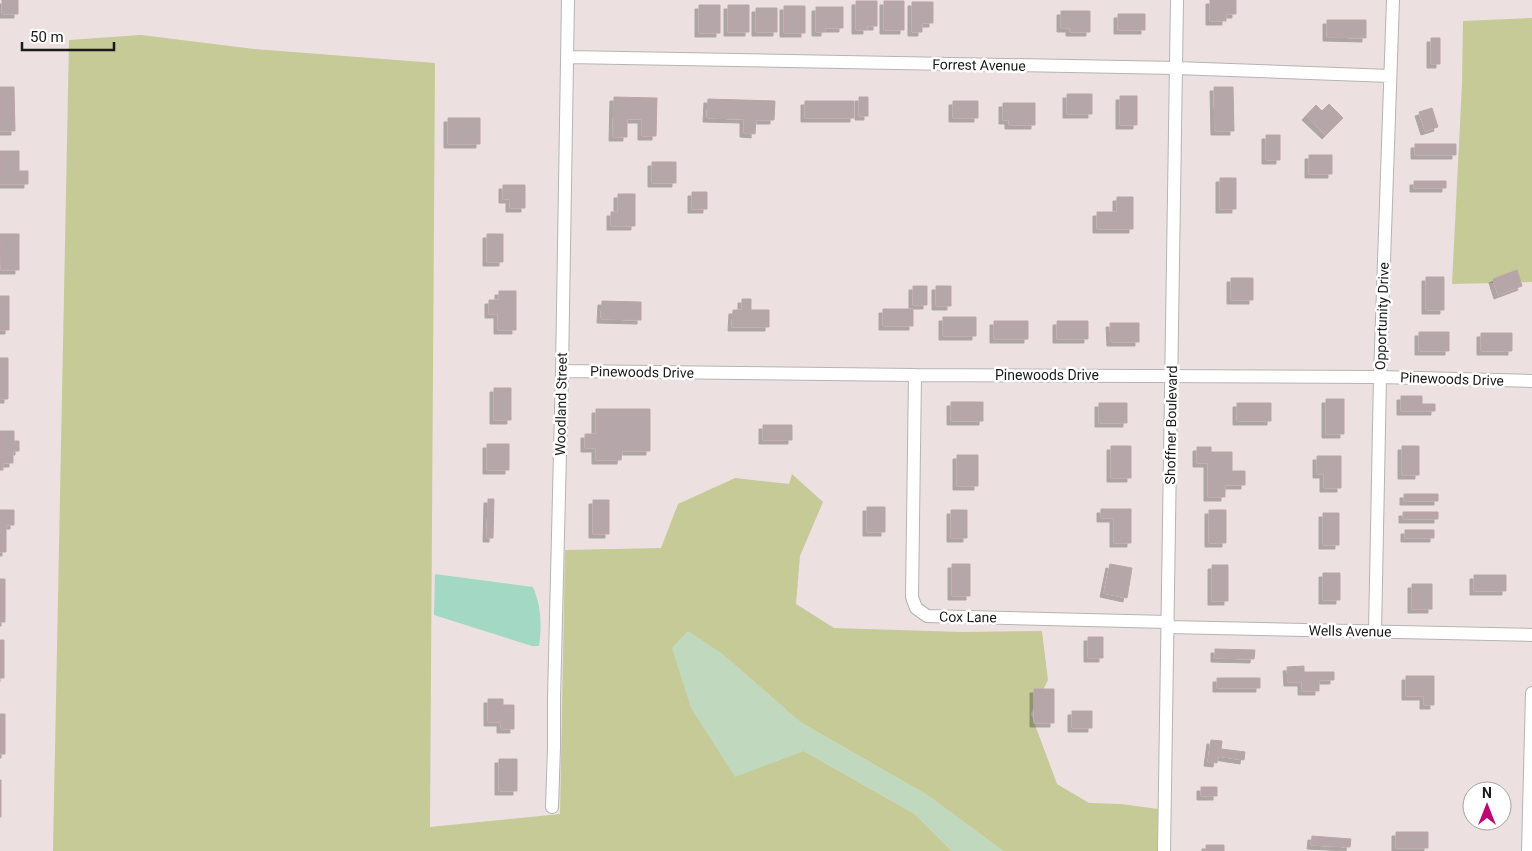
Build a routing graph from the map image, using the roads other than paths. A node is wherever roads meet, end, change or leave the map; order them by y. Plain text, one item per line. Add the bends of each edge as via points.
1 (568, 0) edge
2 (1177, 0) edge
3 (1393, 0) edge
4 (567, 57) junction
5 (1176, 68) junction
6 (1390, 76) junction
7 (562, 371) junction
8 (915, 375) junction
9 (1172, 376) junction
10 (1380, 376) junction
11 (1532, 381) edge
12 (1168, 625) junction
13 (1376, 632) junction
14 (1532, 635) edge
15 (1532, 693) edge
16 (1531, 774) edge
17 (552, 807) dead end
18 (1164, 851) edge
19 (1528, 851) edge

1 - 4 street, Woodland Street
2 - 5 street, Shoffner Boulevard
3 - 6 street, Opportunity Drive
4 - 5 street, Forrest Avenue
4 - 7 street, Woodland Street
5 - 6 street, Forrest Avenue
5 - 9 street, Shoffner Boulevard
6 - 10 street, Opportunity Drive
7 - 8 street, Pinewoods Drive
7 - 17 street, Woodland Street
8 - 9 street, Pinewoods Drive
8 - 12 street, Cox Lane via 912,597 916,608 926,616
9 - 10 street, Pinewoods Drive
9 - 12 street, Shoffner Boulevard
10 - 11 street, Pinewoods Drive
10 - 13 street, Opportunity Drive
12 - 13 street, Wells Avenue
12 - 18 street, Shoffner Boulevard
13 - 14 street, Wells Avenue
15 - 16 street
16 - 19 street

